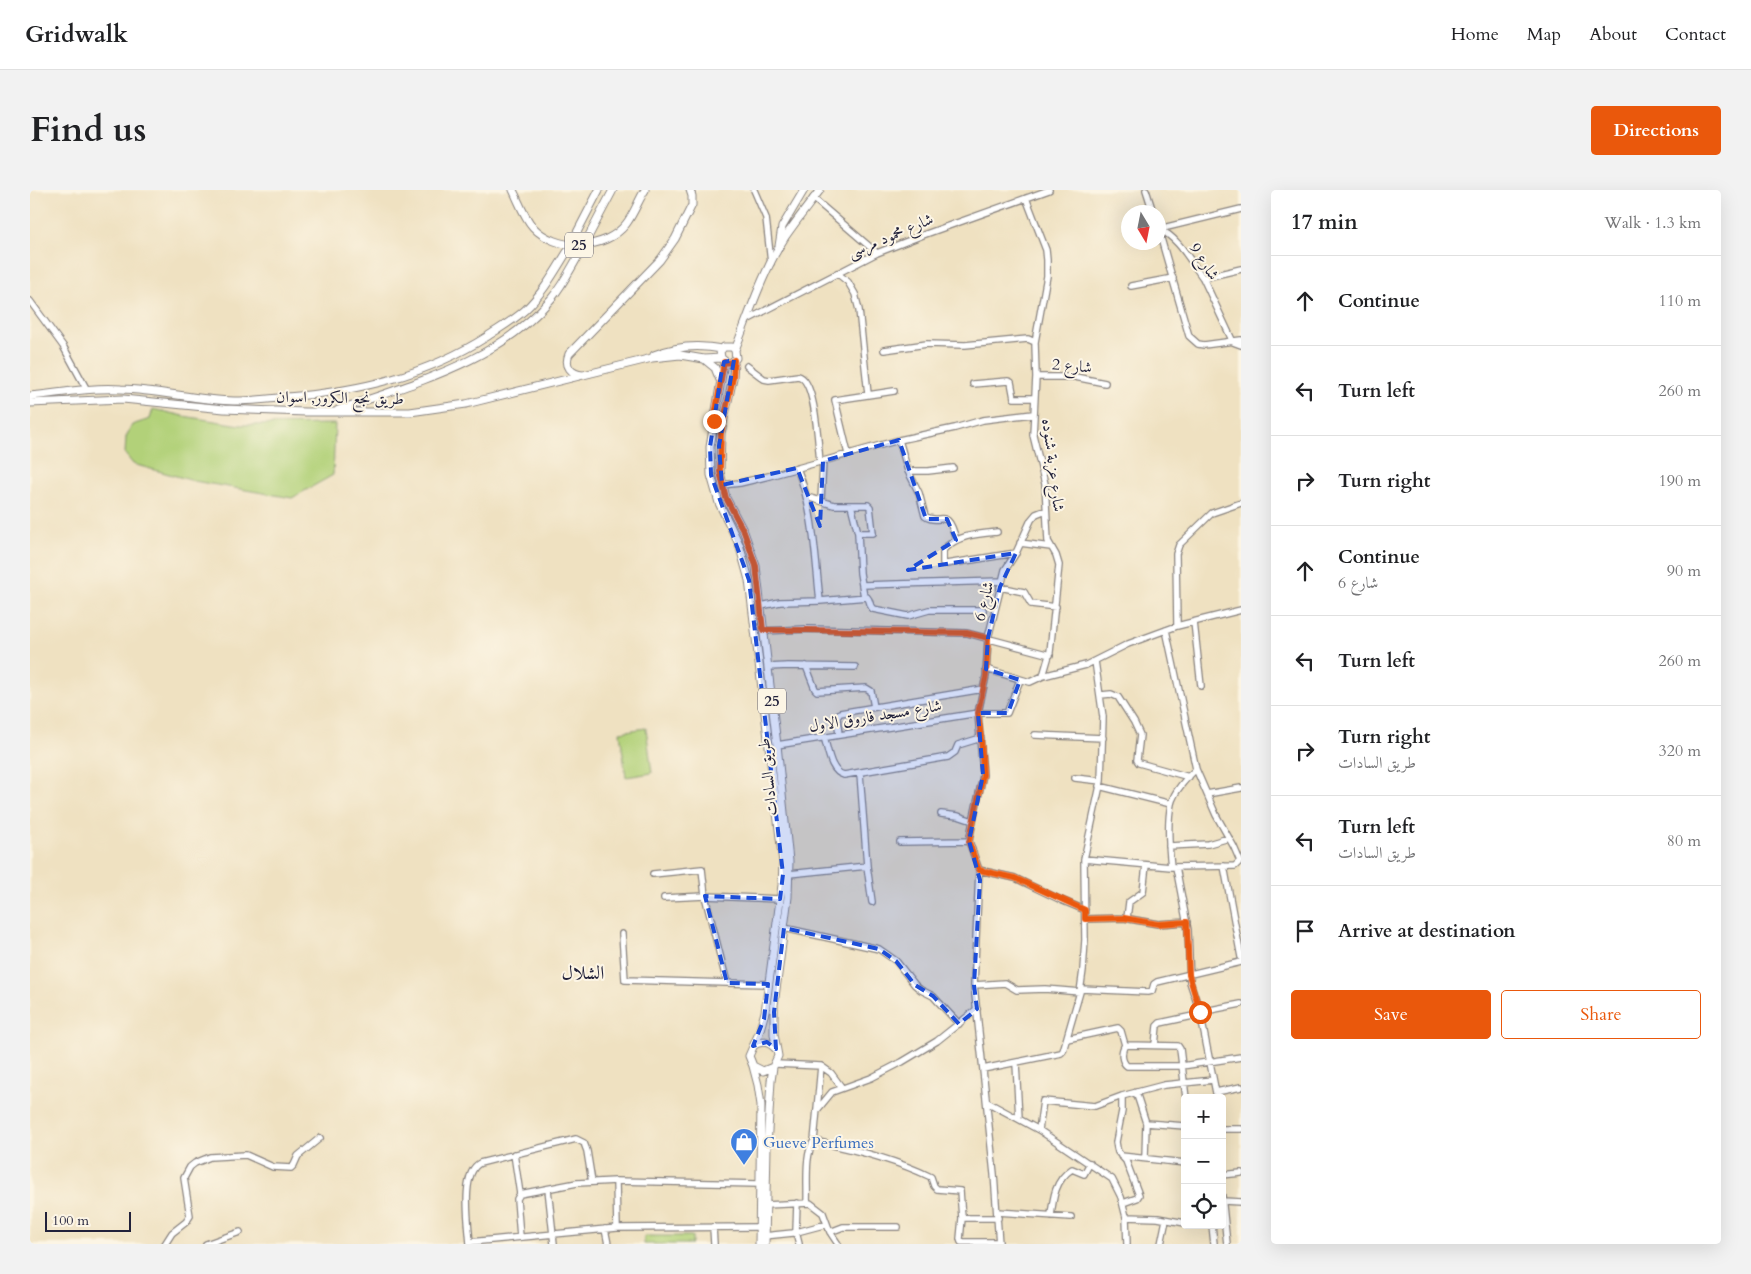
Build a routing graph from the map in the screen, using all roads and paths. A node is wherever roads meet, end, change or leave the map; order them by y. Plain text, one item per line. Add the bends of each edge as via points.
1 (513, 190) edge
2 (599, 190) edge
3 (613, 190) edge
4 (645, 190) edge
5 (690, 190) edge
6 (754, 190) edge
7 (804, 190) edge
8 (820, 190) edge
9 (1049, 190) edge
10 (1146, 190) edge
11 (814, 198) junction
12 (1026, 198) junction
13 (1151, 205) edge
14 (1241, 209) edge
15 (1166, 227) edge
16 (1166, 233) edge
17 (572, 242) dead end
18 (585, 243) dead end
19 (779, 248) junction
20 (1165, 250) edge
21 (567, 252) dead end
22 (877, 253) junction
23 (580, 254) dead end
24 (771, 263) junction
25 (1241, 269) edge
26 (836, 273) junction
27 (1173, 278) junction
28 (1203, 278) junction
29 (1131, 286) dead end
30 (30, 301) edge
31 (747, 320) junction
32 (1241, 340) edge
33 (1035, 342) junction
34 (1233, 342) junction
35 (1241, 345) edge
36 (722, 349) junction
37 (736, 350) junction
38 (884, 350) dead end
39 (704, 359) junction
40 (644, 360) junction
41 (722, 360) junction
42 (734, 360) junction
43 (747, 366) dead end
44 (586, 375) junction
45 (1036, 377) junction
46 (720, 382) junction
47 (1105, 383) dead end
48 (973, 384) dead end
49 (87, 390) junction
50 (894, 390) dead end
51 (868, 394) junction
52 (30, 396) edge
53 (1034, 398) junction
54 (88, 402) junction
55 (30, 403) edge
56 (332, 412) junction
57 (1033, 414) junction
58 (899, 440) junction
59 (848, 454) junction
60 (821, 461) junction
61 (797, 468) junction
62 (953, 468) dead end
63 (908, 471) junction
64 (722, 485) junction
65 (807, 497) junction
66 (821, 500) junction
67 (1241, 503) edge
68 (851, 505) junction
69 (1046, 510) junction
70 (997, 532) dead end
71 (858, 533) junction
72 (956, 540) junction
73 (1020, 543) junction
74 (1051, 547) junction
75 (1016, 553) junction
76 (1001, 584) junction
77 (862, 585) junction
78 (864, 597) junction
79 (820, 601) junction
80 (761, 606) junction
81 (1056, 607) junction
82 (983, 610) dead end
83 (1241, 610) edge
84 (1194, 622) junction
85 (1177, 626) junction
86 (763, 630) junction
87 (1166, 630) junction
88 (988, 638) junction
89 (1050, 655) junction
90 (1095, 661) junction
91 (806, 666) junction
92 (768, 667) junction
93 (855, 668) dead end
94 (986, 669) junction
95 (1043, 676) junction
96 (1020, 680) junction
97 (1201, 686) dead end
98 (983, 690) junction
99 (1101, 695) junction
100 (874, 707) junction
101 (978, 713) junction
102 (839, 735) junction
103 (1035, 735) dead end
104 (824, 737) junction
105 (981, 738) junction
106 (1103, 738) junction
107 (777, 745) junction
108 (1196, 769) junction
109 (860, 774) junction
110 (1189, 777) junction
111 (1075, 778) dead end
112 (1100, 784) junction
113 (1241, 788) edge
114 (1207, 794) junction
115 (1171, 804) junction
116 (941, 814) dead end
117 (973, 821) junction
118 (1229, 838) junction
119 (900, 842) dead end
120 (969, 842) junction
121 (1169, 846) junction
122 (1084, 859) junction
123 (1241, 861) edge
124 (1146, 865) junction
125 (867, 866) junction
126 (1224, 866) junction
127 (1174, 867) junction
128 (979, 870) junction
129 (653, 874) dead end
130 (789, 874) junction
131 (705, 896) junction
132 (664, 898) dead end
133 (780, 899) junction
134 (872, 902) dead end
135 (1085, 910) junction
136 (1127, 918) junction
137 (1085, 919) junction
138 (1187, 922) junction
139 (784, 928) junction
140 (622, 934) dead end
141 (1241, 957) edge
142 (1241, 962) edge
143 (1189, 975) junction
144 (727, 983) junction
145 (768, 984) junction
146 (974, 985) junction
147 (1080, 991) junction
148 (1241, 1004) edge
149 (977, 1009) junction
150 (1200, 1012) junction
151 (959, 1024) junction
152 (1066, 1039) junction
153 (1126, 1045) junction
154 (1156, 1045) junction
155 (753, 1046) junction
156 (776, 1049) junction
157 (1241, 1057) edge
158 (1209, 1062) junction
159 (1016, 1063) junction
160 (774, 1065) junction
161 (753, 1066) junction
162 (821, 1066) junction
163 (1182, 1066) junction
164 (983, 1069) junction
165 (1213, 1080) junction
166 (1185, 1083) junction
167 (1241, 1087) edge
168 (842, 1088) junction
169 (1136, 1092) junction
170 (1186, 1094) edge
171 (1216, 1094) edge
172 (1219, 1094) edge
173 (1122, 1096) junction
174 (986, 1102) junction
175 (818, 1109) junction
176 (1019, 1119) junction
177 (1146, 1123) junction
178 (1181, 1126) edge
179 (1226, 1128) edge
180 (1241, 1129) edge
181 (1039, 1130) junction
182 (320, 1138) dead end
183 (814, 1141) junction
184 (514, 1154) junction
185 (1122, 1156) junction
186 (1145, 1158) junction
187 (1181, 1162) edge
188 (1090, 1163) junction
189 (1241, 1173) edge
190 (1226, 1174) edge
191 (616, 1181) junction
192 (592, 1182) junction
193 (759, 1184) junction
194 (548, 1189) junction
195 (520, 1194) junction
196 (1241, 1202) edge
197 (797, 1203) junction
198 (808, 1203) junction
199 (1123, 1203) junction
200 (1226, 1203) edge
201 (765, 1205) junction
202 (997, 1215) junction
203 (1051, 1216) junction
204 (1071, 1217) dead end
205 (1126, 1217) junction
206 (962, 1218) junction
207 (1166, 1220) junction
208 (1181, 1222) edge
209 (828, 1224) junction
210 (713, 1227) junction
211 (758, 1227) junction
212 (898, 1227) dead end
213 (617, 1228) junction
214 (605, 1229) junction
215 (1212, 1229) edge
216 (1226, 1229) edge
217 (240, 1232) dead end
218 (796, 1232) junction
219 (830, 1232) junction
220 (553, 1235) junction
221 (520, 1237) junction
222 (764, 1240) edge
223 (470, 1243) edge
224 (999, 1243) edge
225 (165, 1244) edge
226 (206, 1244) edge
227 (554, 1244) edge
228 (608, 1244) edge
229 (714, 1244) edge
230 (759, 1244) edge
231 (799, 1244) edge
232 (838, 1244) edge
233 (1127, 1244) edge
234 (1161, 1244) edge
235 (1214, 1244) edge
236 (1227, 1244) edge

1 - 4 main road, 25 via 534,228 556,242 581,246 616,233 626,224
2 - 17 main road
3 - 18 main road
5 - 44 main road via 692,205 675,240 660,260 569,354 567,363 570,371
6 - 24 street via 766,218
7 - 19 main road via 782,227
8 - 11 main road
9 - 12 street, شارع محمود مرسى
10 - 13 street
11 - 19 main road
11 - 22 street
12 - 22 street, شارع محمود مرسى
12 - 33 street, شارع عزبة شنوده via 1047,260
14 - 15 street
16 - 28 street, شارع 9 via 1174,238
19 - 24 main road
20 - 27 street
21 - 49 main road, طريق نجع الكرور, اسوان via 543,291 504,326 437,364 373,385 323,394 236,401 124,389
22 - 26 street, شارع محمود مرسى
23 - 56 main road via 552,297 535,316 481,354 443,373
24 - 31 main road
25 - 28 street
26 - 31 street, شارع محمود مرسى
26 - 51 street via 853,288 857,302
27 - 29 street
27 - 34 street via 1187,331 1193,340 1204,346
28 - 34 street, شارع 9
30 - 49 street via 63,346
31 - 37 main road
32 - 34 street
33 - 38 street via 1028,339 965,345 927,344
33 - 45 street, شارع عزبة شنوده
34 - 35 street
36 - 37 main road via 729,346
36 - 40 main road, طريق نجع الكرور, اسوان via 682,347
36 - 41 main road
37 - 42 main road
39 - 40 main road, طريق نجع الكرور, اسوان via 680,355
39 - 41 main road, طريق نجع الكرور, اسوان
39 - 46 main road via 715,368
40 - 44 main road, طريق نجع الكرور, اسوان
41 - 42 main road via 730,363
41 - 46 main road, طريق السادات / 25
42 - 64 main road, طريق السادات / 25 via 719,446
43 - 60 street via 764,379 798,376 806,380 814,406
44 - 56 main road, طريق نجع الكرور, اسوان via 438,409
45 - 47 street, شارع 2 via 1075,377
45 - 53 street, شارع عزبة شنوده
46 - 133 main road, طريق السادات / 25 via 710,446 711,475 718,503 739,544 750,580 782,851
48 - 53 street via 1008,381 1014,398
49 - 52 main road, طريق نجع الكرور, اسوان
49 - 54 main road
50 - 51 street
51 - 59 street via 835,400
53 - 57 street, شارع عزبة شنوده
54 - 55 main road, طريق نجع الكرور, اسوان
54 - 56 main road, طريق نجع الكرور, اسوان via 123,399 224,409
57 - 58 street via 983,420
57 - 69 street, شارع عزبة شنوده via 1033,439 1044,479
58 - 59 street
58 - 63 street
59 - 60 street
60 - 61 street
60 - 66 street
61 - 64 street
61 - 65 street
62 - 63 street
63 - 72 street via 919,493 925,516 946,519
64 - 80 main road, طريق السادات / 25 via 751,549
65 - 66 street
65 - 79 street
66 - 68 street via 834,505
67 - 85 street via 1212,513 1179,545 1176,554
68 - 71 street
68 - 71 street via 870,508 873,533
69 - 73 street, شارع 6 via 1032,518
69 - 74 street, شارع عزبة شنوده
70 - 72 street
71 - 77 street
72 - 75 street via 942,550 943,563
73 - 74 street
73 - 75 street, شارع 6
74 - 81 street, شارع عزبة شنوده via 1059,565
75 - 76 street, شارع 6 via 1007,565
76 - 77 street
76 - 81 street via 1024,592 1031,604
76 - 88 street, شارع 6
77 - 78 street
78 - 79 street
78 - 82 street via 868,597 873,609 908,616 928,610
79 - 80 street
80 - 86 main road, طريق السادات / 25
81 - 89 street, شارع عزبة شنوده
83 - 84 street
84 - 85 street
84 - 97 street
85 - 87 street
86 - 88 street via 967,633
86 - 92 main road, طريق السادات / 25
87 - 90 street
87 - 108 street
88 - 89 street
88 - 94 street, شارع 6
89 - 95 street, شارع عزبة شنوده
90 - 95 street
90 - 99 street
91 - 92 street
91 - 93 street
91 - 100 street via 817,691 868,688
92 - 107 main road, طريق السادات / 25
94 - 96 street
94 - 98 street, شارع 6
95 - 96 street via 1030,682
96 - 101 street, شارع مسجد فاروق الاول via 1008,713
98 - 100 street
98 - 101 street, شارع 6
99 - 106 street
99 - 110 street via 1118,697 1137,728 1140,735 1139,763
100 - 102 street via 838,714
101 - 102 street, شارع مسجد فاروق الاول
101 - 105 street, شارع 6
102 - 104 street, شارع مسجد فاروق الاول
103 - 106 street
104 - 107 street, شارع مسجد فاروق الاول
104 - 109 street via 837,773
105 - 109 street via 958,745 948,758
105 - 117 street, شارع 6 via 983,775
106 - 112 street
107 - 130 main road, طريق السادات / 25
108 - 110 street
108 - 114 street
109 - 125 street
110 - 115 street
111 - 112 street
112 - 115 street
112 - 122 street
113 - 114 street
114 - 118 street
115 - 121 street
116 - 117 street
117 - 120 street, شارع 6
118 - 121 street via 1208,844
118 - 123 street
119 - 120 street
120 - 128 street
121 - 127 street
122 - 124 street
122 - 135 street
123 - 126 street via 1235,866
124 - 127 street
124 - 136 street via 1144,892 1129,902
125 - 130 street
125 - 134 street
126 - 127 street
126 - 141 street
127 - 138 street
128 - 135 street via 1015,878
128 - 146 street
129 - 131 street via 702,869
130 - 139 main road, طريق السادات / 25
131 - 132 street
131 - 133 street
131 - 144 street
133 - 145 main road, طريق السادات / 25
135 - 137 street
136 - 137 street
136 - 138 street via 1158,924
137 - 147 street
138 - 143 street
139 - 151 street via 879,949 896,961 921,990 933,996
139 - 156 main road, طريق السادات / 25 via 774,1012
140 - 144 street via 625,980
142 - 143 street
143 - 147 street via 1157,982 1148,992
143 - 150 street
144 - 145 street
145 - 155 main road, طريق السادات / 25 via 764,1019
146 - 147 street via 1005,983 1017,990
146 - 149 street
147 - 152 street
148 - 150 street
149 - 151 street
149 - 164 street
150 - 154 street via 1160,1023
150 - 158 street
151 - 168 street via 937,1042 886,1071
152 - 153 street via 1118,1028 1122,1030
152 - 159 street via 1061,1053
153 - 154 street
153 - 163 street via 1122,1052 1127,1066
154 - 163 street via 1178,1046
155 - 156 main road via 767,1042
155 - 161 main road via 749,1056
156 - 160 main road via 778,1056
157 - 158 street
158 - 163 street
158 - 165 street
159 - 164 street
159 - 176 street
160 - 161 main road via 763,1071
160 - 162 street
160 - 201 main road via 770,1081
161 - 193 main road via 761,1105
162 - 168 street
162 - 175 street
163 - 166 street
164 - 174 street
165 - 166 street
165 - 171 street
166 - 169 street
166 - 170 street
167 - 172 street
168 - 175 street via 832,1092
169 - 173 street
169 - 177 street
173 - 181 street via 1095,1106 1043,1101
173 - 185 street via 1116,1142
174 - 176 street
174 - 202 street
175 - 183 street
176 - 181 street
177 - 178 street
177 - 186 street
179 - 180 street
181 - 188 street
182 - 225 street via 298,1156 291,1168 273,1167 246,1155 210,1157 195,1163 184,1178 190,1216
183 - 198 street via 808,1160
183 - 206 street via 889,1160 930,1177 937,1189 960,1191
184 - 192 street via 580,1140 587,1151
184 - 195 street
184 - 223 street via 480,1163 473,1170 467,1198
185 - 186 street
185 - 199 street via 1139,1195
186 - 187 street
188 - 199 street via 1112,1179
188 - 203 street via 1084,1174 1072,1169 1058,1184
189 - 190 street
191 - 192 street
191 - 193 street
191 - 213 street
192 - 194 street
193 - 211 main road
194 - 195 street
194 - 220 street
195 - 221 street
196 - 200 street
197 - 198 street
197 - 201 street
197 - 218 street
198 - 209 street via 820,1210
199 - 205 street
201 - 222 main road
202 - 203 street
202 - 206 street
202 - 224 street
203 - 204 street
205 - 207 street
205 - 233 street
206 - 224 street via 961,1242
207 - 208 street
207 - 234 street
209 - 218 street
209 - 219 street
210 - 211 street
210 - 213 street
210 - 229 street
211 - 230 main road
212 - 219 street via 843,1227
213 - 214 street
214 - 220 street
214 - 228 street
215 - 235 street
216 - 236 street
217 - 226 street
218 - 222 street
218 - 231 street
219 - 232 street
220 - 221 street
220 - 227 street
221 - 223 street

